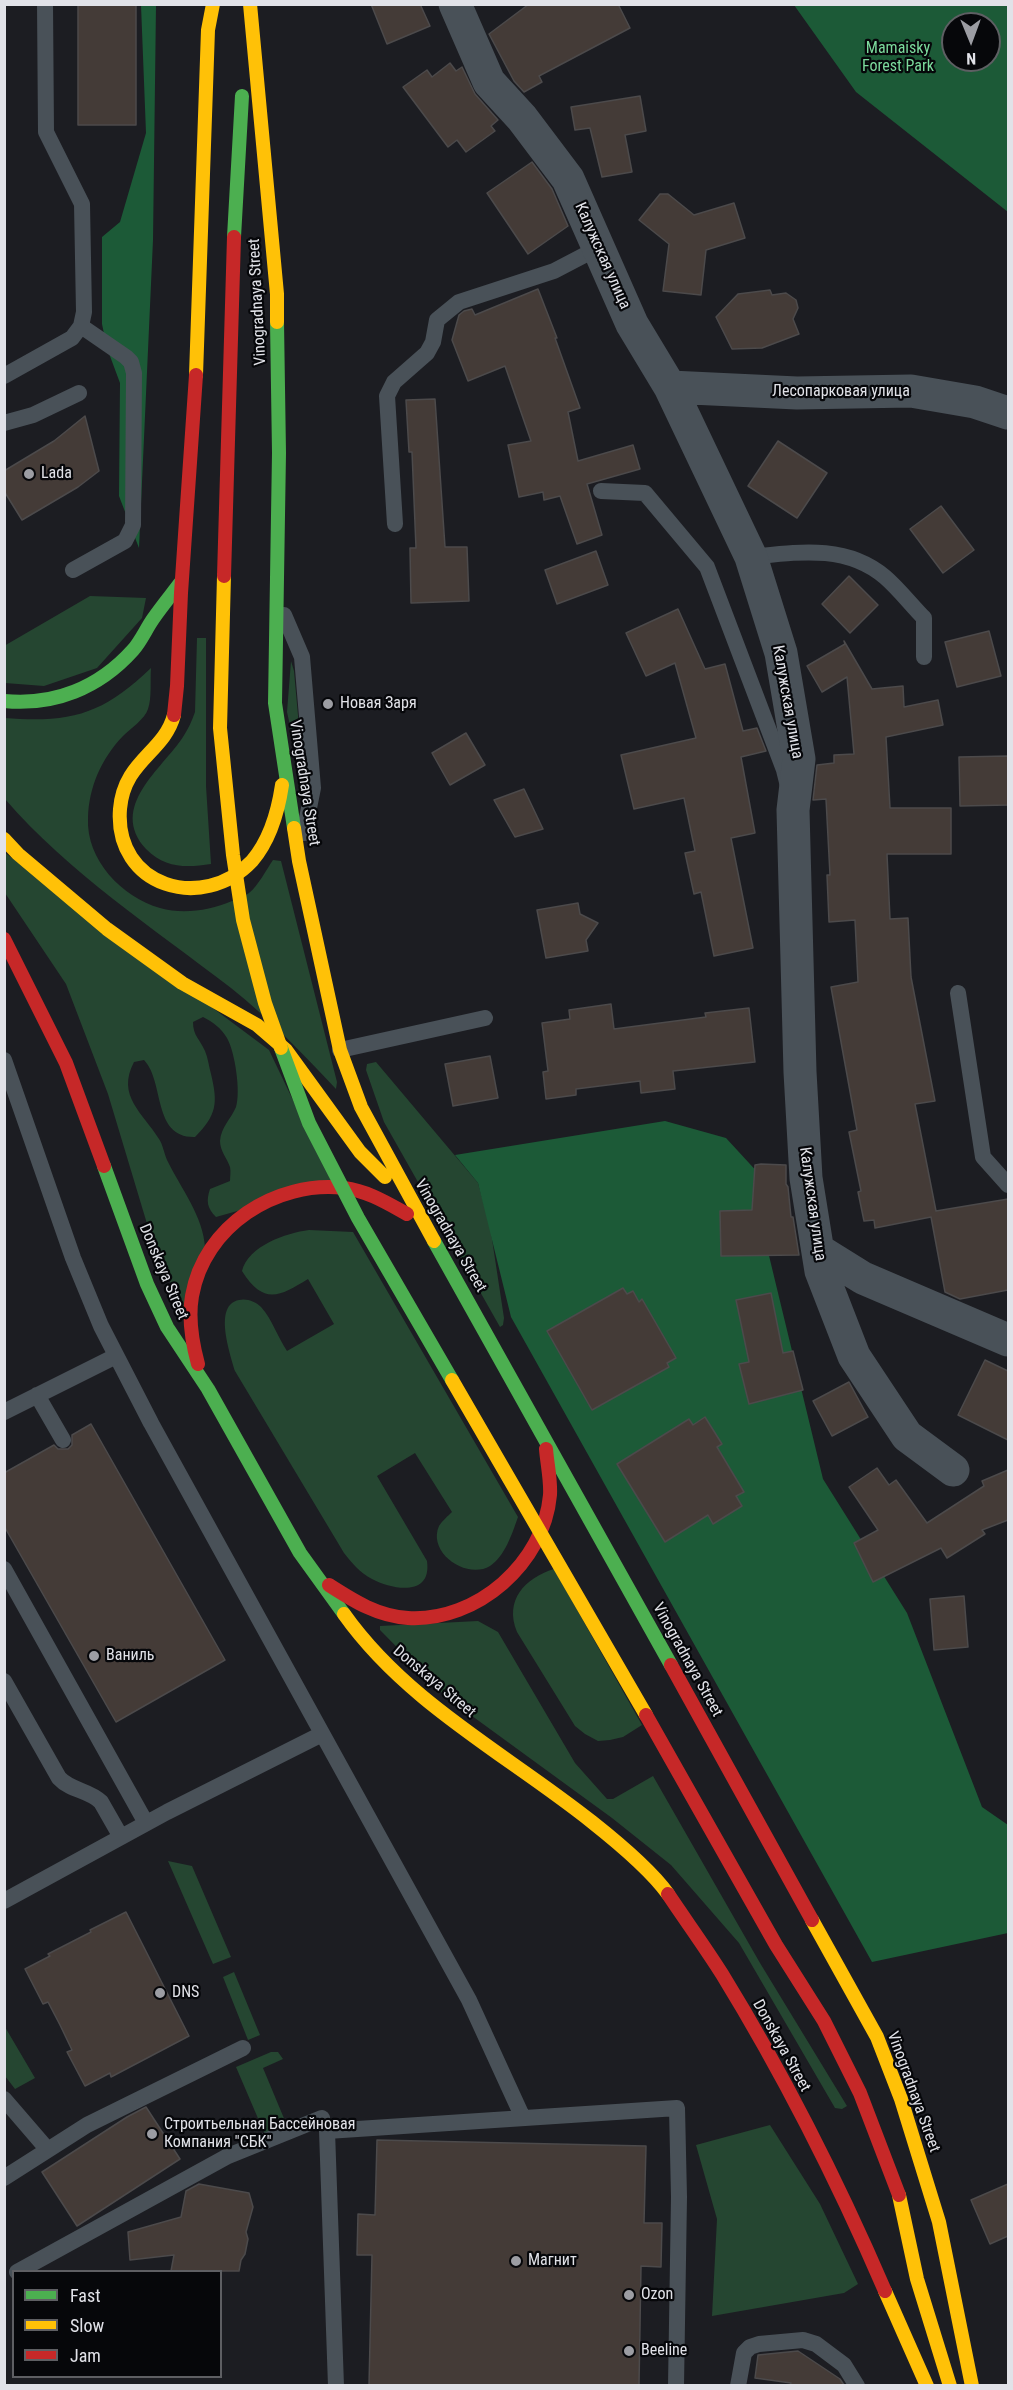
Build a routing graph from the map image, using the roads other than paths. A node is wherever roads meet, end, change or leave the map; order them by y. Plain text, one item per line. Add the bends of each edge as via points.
1 (45, 4) edge
2 (213, 4) edge
3 (248, 4) edge
4 (455, 4) edge
5 (598, 248) junction
6 (81, 326) junction
7 (4, 376) edge
8 (670, 387) junction
9 (79, 393) dead end
10 (1008, 413) edge
11 (4, 423) edge
12 (601, 491) dead end
13 (395, 524) dead end
14 (751, 557) junction
15 (73, 570) dead end
16 (181, 582) junction
17 (276, 596) junction
18 (924, 657) dead end
19 (4, 701) edge
20 (284, 767) junction
21 (793, 810) junction
22 (4, 839) edge
23 (299, 861) junction
24 (4, 939) edge
25 (958, 993) dead end
26 (485, 1018) dead end
27 (340, 1050) junction
28 (4, 1060) edge
29 (1008, 1185) edge
30 (818, 1250) junction
31 (442, 1253) junction
32 (1008, 1340) edge
33 (116, 1356) junction
34 (208, 1389) junction
35 (37, 1395) junction
36 (4, 1412) edge
37 (532, 1414) junction
38 (63, 1440) dead end
39 (953, 1470) dead end
40 (300, 1552) junction
41 (4, 1569) edge
42 (4, 1681) edge
43 (322, 1734) junction
44 (146, 1823) junction
45 (121, 1837) junction
46 (4, 1901) edge
47 (243, 2048) dead end
48 (4, 2099) edge
49 (322, 2118) dead end
50 (523, 2118) junction
51 (48, 2150) junction
52 (4, 2178) edge
53 (19, 2270) edge
54 (336, 2385) edge
55 (676, 2385) edge
56 (738, 2385) edge
57 (857, 2385) edge
58 (927, 2385) edge
59 (950, 2385) edge
60 (972, 2385) edge

1 - 6 lane via 46,132 82,204
2 - 16 main road via 208,30 195,391
3 - 17 main road, Vinogradnaya Street via 277,294
3 - 59 main road, bridge via 234,237 220,728 234,866 243,920 265,1003 309,1123 358,1218 584,1605 776,1945 824,2021 860,2093 899,2195 917,2279
4 - 5 street, Калужская улица via 489,82 568,179
5 - 8 street, Калужская улица via 632,324
5 - 13 lane via 554,271 459,302 437,320 434,342 427,353 394,382 387,396
6 - 7 lane via 72,338
6 - 15 lane via 126,357 134,373 133,525 126,541
8 - 10 street, Лесопарковая улица via 797,393 911,391 975,402
8 - 14 street, Калужская улица
9 - 11 lane via 33,415
12 - 21 lane via 645,493 706,567 784,770
14 - 18 lane via 797,552 847,555 884,577 924,618
14 - 21 street, Калужская улица via 781,653 799,759
16 - 19 main road via 115,669 67,696 40,702
16 - 20 main road via 172,724 160,743 135,766 122,798 121,831 133,863 157,883 185,887 215,883 242,870 269,832 280,805
17 - 20 main road, Vinogradnaya Street via 275,703
17 - 23 lane via 302,657 313,788
20 - 23 main road, Vinogradnaya Street
21 - 30 street, Калужская улица via 806,1178
22 - 31 main road via 107,929 182,983 256,1025 286,1050 360,1152 410,1207
23 - 27 main road, Vinogradnaya Street
24 - 34 main road, Donskaya Street via 66,1063 147,1284 167,1327
25 - 29 lane via 982,1157
26 - 27 lane
27 - 31 main road, Vinogradnaya Street via 361,1107
28 - 33 lane via 73,1258
30 - 32 street via 863,1278
30 - 39 street, Калужская улица via 821,1271 854,1356 907,1436
31 - 34 main road via 425,1229 405,1212 358,1189 305,1187 255,1205 217,1240 194,1288 192,1340
31 - 37 main road, Vinogradnaya Street
33 - 35 lane
33 - 43 lane
34 - 40 main road, Donskaya Street
35 - 36 lane
35 - 38 lane
37 - 40 main road via 550,1463 547,1515 539,1540 525,1563 486,1598 436,1616 384,1614 336,1591 316,1574
37 - 60 main road, Vinogradnaya Street via 877,2037 901,2099 939,2222
40 - 58 main road, Donskaya Street via 364,1643 409,1686 571,1804 616,1841 666,1891 722,1974 782,2080 850,2210
41 - 44 lane
42 - 45 lane via 59,1778 101,1802
43 - 44 lane
43 - 50 lane via 470,2000
44 - 45 lane
45 - 46 lane
47 - 51 lane via 87,2125
48 - 51 lane
49 - 53 lane via 228,2156
50 - 54 lane via 327,2131
50 - 55 lane via 677,2108
51 - 52 lane
56 - 57 lane via 744,2353 750,2347 803,2340 816,2344 844,2365

